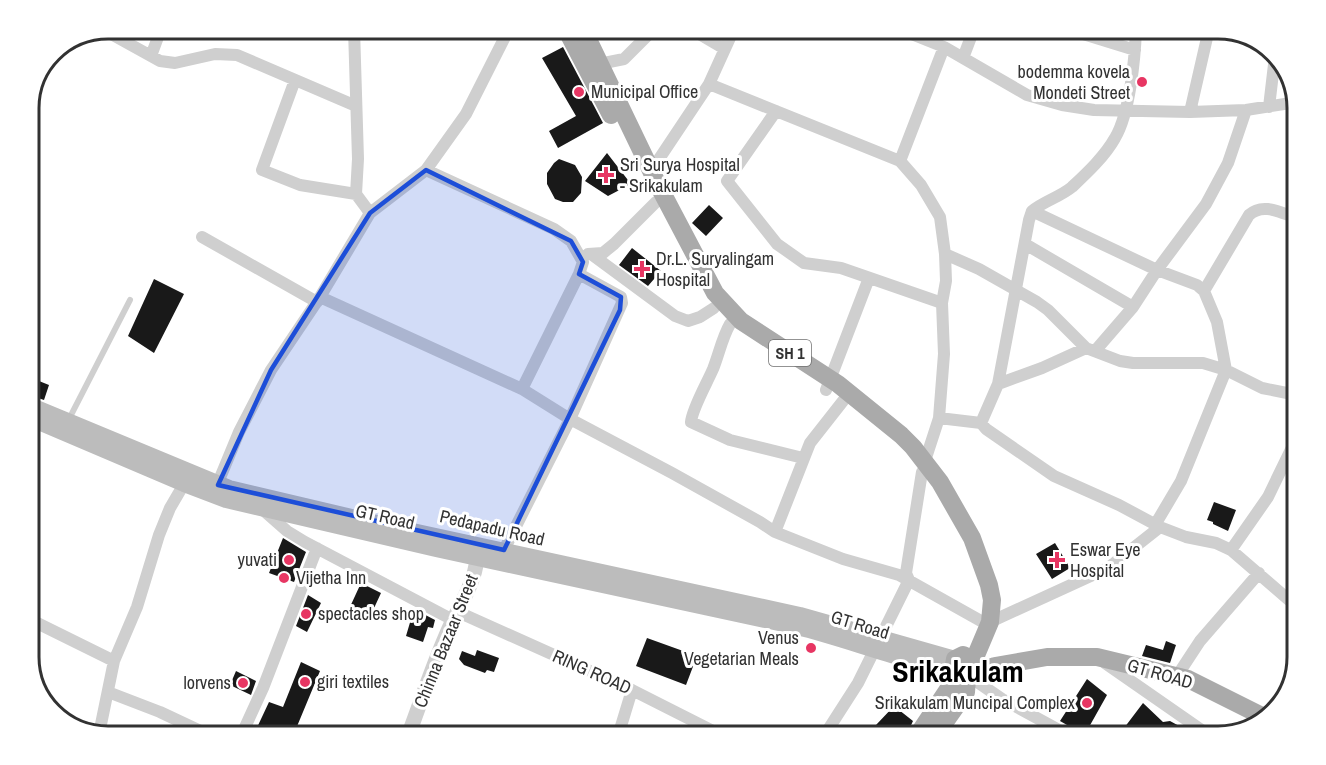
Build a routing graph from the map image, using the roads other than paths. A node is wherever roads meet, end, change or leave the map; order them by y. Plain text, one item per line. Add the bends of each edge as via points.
1 (120, 39) edge
2 (156, 39) edge
3 (354, 39) edge
4 (504, 39) edge
5 (572, 39) edge
6 (588, 39) edge
7 (643, 39) edge
8 (709, 39) edge
9 (729, 39) edge
10 (925, 39) edge
11 (970, 39) edge
12 (1101, 39) edge
13 (1136, 39) edge
14 (1207, 39) edge
15 (944, 47) junction
16 (725, 49) junction
17 (1135, 50) junction
18 (151, 56) junction
19 (963, 58) junction
20 (600, 64) junction
21 (1274, 67) edge
22 (295, 80) junction
23 (709, 84) junction
24 (1287, 103) edge
25 (356, 106) junction
26 (1269, 106) junction
27 (1246, 110) junction
28 (776, 111) junction
29 (1125, 112) junction
30 (1190, 112) junction
31 (900, 161) junction
32 (426, 170) junction
33 (651, 171) junction
34 (356, 194) junction
35 (656, 202) junction
36 (1032, 212) junction
37 (370, 213) junction
38 (1287, 215) edge
39 (202, 237) dead end
40 (1025, 244) junction
41 (577, 250) junction
42 (591, 254) junction
43 (945, 254) junction
44 (1156, 270) junction
45 (579, 274) junction
46 (869, 278) junction
47 (1016, 291) junction
48 (1204, 291) junction
49 (129, 300) dead end
50 (319, 300) junction
51 (942, 303) junction
52 (1133, 307) junction
53 (714, 308) junction
54 (730, 324) junction
55 (1090, 350) junction
56 (1226, 370) junction
57 (998, 384) junction
58 (829, 385) junction
59 (522, 389) junction
60 (1287, 393) edge
61 (843, 401) junction
62 (39, 409) edge
63 (939, 418) junction
64 (570, 419) junction
65 (68, 421) junction
66 (39, 422) edge
67 (981, 423) junction
68 (803, 458) junction
69 (1287, 459) edge
70 (923, 467) junction
71 (184, 484) junction
72 (215, 490) junction
73 (262, 509) junction
74 (1157, 526) junction
75 (775, 532) junction
76 (317, 548) junction
77 (478, 550) junction
78 (504, 550) junction
79 (1231, 550) junction
80 (1259, 573) junction
81 (909, 580) junction
82 (1287, 597) edge
83 (456, 616) junction
84 (986, 621) junction
85 (39, 624) edge
86 (877, 643) junction
87 (1097, 657) junction
88 (114, 661) junction
89 (966, 668) junction
90 (1177, 676) junction
91 (632, 690) junction
92 (108, 692) junction
93 (1258, 713) edge
94 (101, 725) edge
95 (189, 726) edge
96 (246, 726) edge
97 (412, 726) edge
98 (621, 726) edge
99 (703, 726) edge
100 (830, 726) edge
101 (924, 726) edge
102 (942, 726) edge
103 (1052, 726) edge
104 (1196, 726) edge

1 - 18 street
2 - 18 street
3 - 25 street
4 - 32 street via 466,114
5 - 35 main road, SH 1
6 - 20 main road, SH 1
7 - 20 street via 624,59
8 - 16 street
9 - 16 street
10 - 15 street
11 - 19 street
12 - 17 street
13 - 17 street
14 - 30 street
15 - 19 street
15 - 31 street
16 - 23 street
17 - 29 street
18 - 22 street via 175,63 215,54 237,55
19 - 29 street via 1027,95 1062,105
20 - 33 main road, SH 1
21 - 26 street
22 - 25 street
22 - 34 street via 262,170 300,185
23 - 28 street
23 - 33 street
24 - 26 street
25 - 34 street
26 - 27 street
27 - 30 street
27 - 44 street via 1228,163 1206,204
28 - 31 street
28 - 46 street via 726,182 777,244 804,263 841,268
29 - 30 street
29 - 36 street via 1115,138 1100,158 1070,188
31 - 43 street via 921,185 940,217
32 - 37 street
32 - 41 street via 554,229
33 - 58 main road, SH 1 via 715,293 741,321
34 - 37 street
35 - 42 street via 603,253
35 - 53 main road, SH 1
36 - 40 street
36 - 44 street
37 - 50 street
38 - 48 street via 1255,209
39 - 50 street
40 - 47 street
40 - 52 street
41 - 42 street
41 - 45 street via 583,262
42 - 53 street via 675,316 688,321
43 - 47 street
43 - 51 street
44 - 48 street via 1189,281
44 - 52 street
45 - 59 street
45 - 64 street via 621,297 622,303
46 - 51 street
46 - 58 street
47 - 55 street via 1048,310
47 - 57 street
48 - 56 street via 1217,322
49 - 65 lane
50 - 59 street
50 - 72 street via 255,399
51 - 63 street via 944,354
52 - 55 street
53 - 54 main road, SH 1
54 - 58 main road, SH 1
54 - 68 street via 691,423 730,440
55 - 56 street via 1133,363 1203,363
55 - 57 street
56 - 60 street via 1262,388
56 - 74 street via 1181,481
57 - 67 street
58 - 61 main road, SH 1
58 - 70 main road, SH 1 via 901,435
59 - 64 street
61 - 68 street
61 - 70 main road, SH 1
62 - 65 main road, Pedapadu Road
63 - 67 street
63 - 70 street
64 - 75 street
64 - 78 street
65 - 72 main road, Pedapadu Road
66 - 71 main road, GT Road
67 - 74 street via 1054,476 1119,504
68 - 75 street
69 - 79 street via 1268,497
70 - 81 street via 906,573
70 - 84 main road, SH 1 via 940,482 978,551 992,600
71 - 72 main road, GT Road
71 - 88 street via 159,535 138,606
72 - 73 main road, GT Road
72 - 77 main road, Pedapadu Road via 394,527
73 - 76 street, RING ROAD via 287,531
73 - 77 main road, GT Road
74 - 79 street
74 - 84 street via 1108,568
75 - 81 street
76 - 83 street, RING ROAD
76 - 96 street
77 - 78 main road, Pedapadu Road
77 - 83 street, Chinna Bazaar Street
77 - 86 main road, GT Road via 832,636
78 - 86 main road, Pedapadu Road via 800,615
79 - 80 street
80 - 82 street
80 - 90 street via 1200,641
81 - 84 street
81 - 86 street
83 - 91 street, RING ROAD
83 - 97 street, Chinna Bazaar Street
84 - 89 main road, SH 1
85 - 88 street
86 - 89 main road, GT Road via 928,666
86 - 100 street via 858,683
87 - 89 main road, GT ROAD via 1047,657
87 - 90 main road, GT ROAD
87 - 104 street
88 - 92 street
89 - 101 main road, SH 1
89 - 102 main road, SH 1 via 966,692
89 - 103 street via 1002,699
90 - 93 main road, GT ROAD
91 - 98 street
91 - 99 street, RING ROAD
92 - 94 street
92 - 95 street

